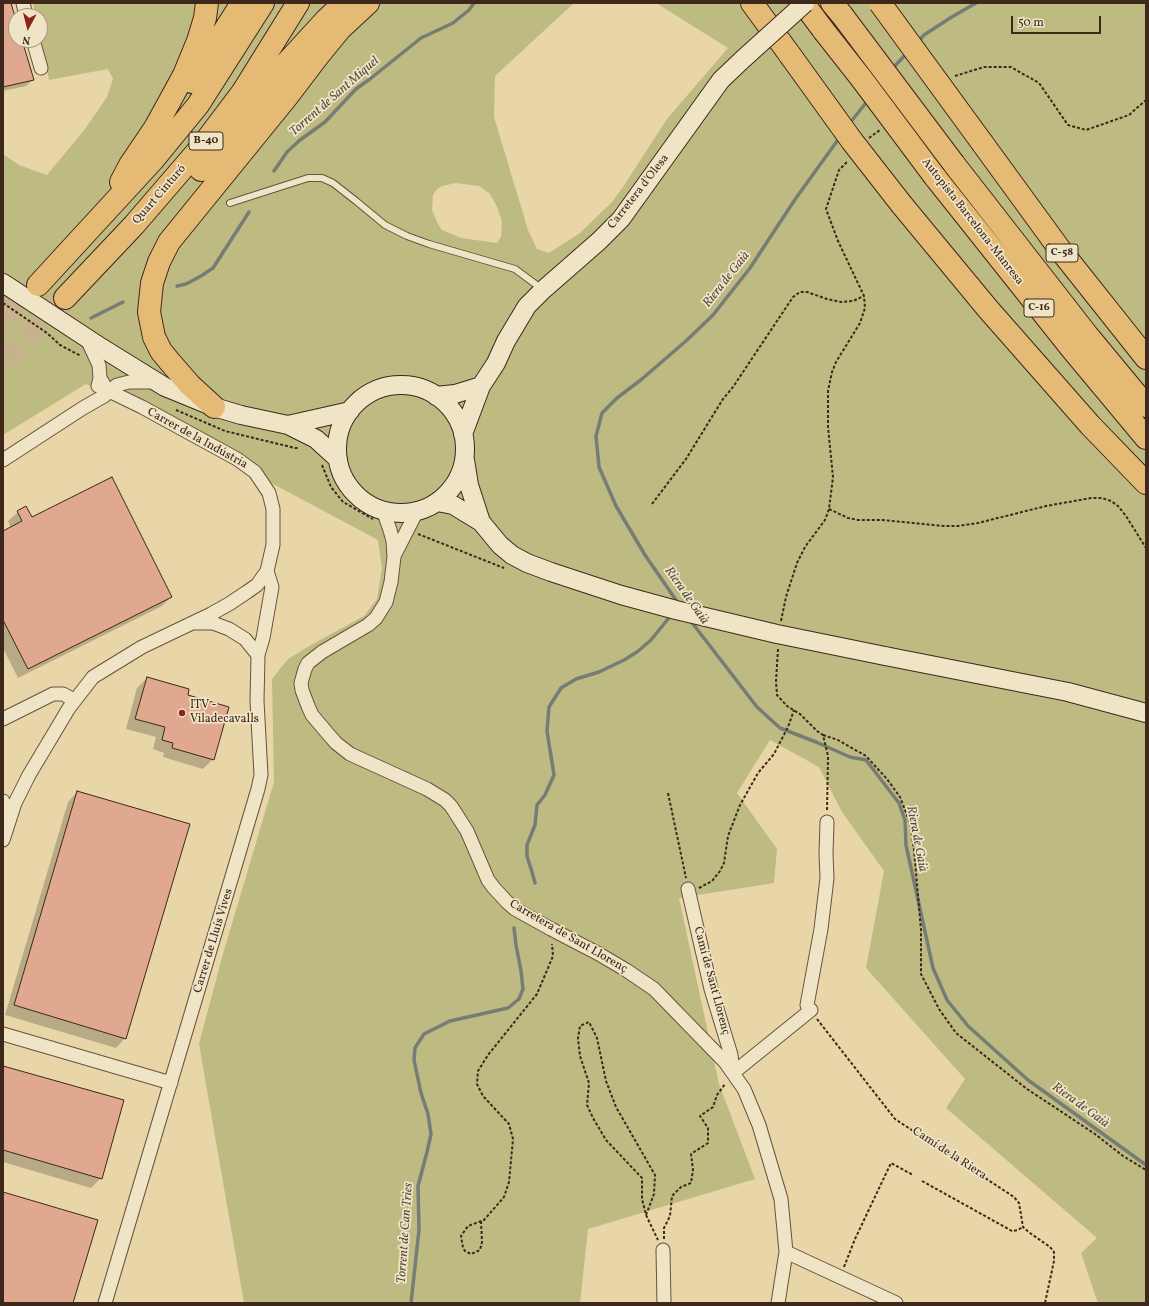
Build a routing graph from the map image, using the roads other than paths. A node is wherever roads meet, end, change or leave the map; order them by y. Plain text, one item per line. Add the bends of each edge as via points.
1 (207, 3) edge
2 (242, 3) edge
3 (263, 3) edge
4 (298, 3) edge
5 (322, 3) edge
6 (344, 3) edge
7 (368, 3) edge
8 (804, 3) edge
9 (880, 3) edge
10 (752, 6) edge
11 (837, 9) edge
12 (35, 48) edge
13 (41, 68) dead end
14 (281, 69) junction
15 (129, 186) junction
16 (230, 203) dead end
17 (105, 212) junction
18 (96, 265) junction
19 (3, 283) edge
20 (38, 285) tunnel mouth
21 (542, 290) junction
22 (65, 298) tunnel mouth
23 (86, 338) junction
24 (1146, 358) edge
25 (100, 378) junction
26 (158, 382) junction
27 (480, 386) junction
28 (109, 392) junction
29 (436, 396) junction
30 (88, 405) junction
31 (1146, 406) edge
32 (214, 407) junction
33 (350, 411) junction
34 (288, 425) junction
35 (463, 434) junction
36 (1146, 438) edge
37 (464, 456) junction
38 (3, 460) edge
39 (329, 461) junction
40 (1146, 483) edge
41 (437, 502) junction
42 (383, 510) junction
43 (417, 511) junction
44 (481, 522) junction
45 (394, 557) junction
46 (267, 571) junction
47 (193, 623) junction
48 (258, 655) junction
49 (74, 700) junction
50 (1146, 713) edge
51 (3, 719) edge
52 (3, 801) edge
53 (9, 821) junction
54 (827, 822) road end
55 (3, 840) edge
56 (688, 889) road end
57 (3, 1034) edge
58 (733, 1073) junction
59 (172, 1083) junction
60 (663, 1250) road end
61 (786, 1252) junction
62 (105, 1303) edge
63 (664, 1303) edge
64 (778, 1303) edge
65 (896, 1303) edge

1 - 17 highway via 198,41 184,75
2 - 15 highway via 148,150
3 - 15 highway, B-40 via 198,105
4 - 18 highway, Quart Cinturó / B-40 via 242,92 206,140 134,225
5 - 14 highway
6 - 14 highway
7 - 32 highway via 340,29 318,56 169,242 159,262 152,283 149,312 154,337 170,362
8 - 21 street, Carretera d'Olesa, bridge via 721,80 621,218 599,241
8 - 36 highway, Autopista Barcelona-Manresa / C-16, bridge via 935,177
9 - 24 highway, C-58, bridge via 1061,251
10 - 40 highway, bridge via 902,205 993,315 1090,425
11 - 31 highway, Autopista Barcelona-Manresa / C-16, bridge via 954,164
12 - 13 street
14 - 18 highway via 213,157 156,220
15 - 17 highway, B-40
16 - 21 lane via 308,178 322,178 333,183 385,225 429,244 515,269
17 - 20 highway, B-40
18 - 22 highway, Quart Cinturó / B-40
19 - 23 street
21 - 27 street, Carretera d'Olesa via 527,306 496,363
23 - 25 street via 100,365
23 - 26 street
25 - 28 street
25 - 30 street via 96,394
26 - 28 street via 129,382 118,385
26 - 32 street
27 - 29 street via 455,394
27 - 35 street, Carretera d'Olesa
28 - 30 street
28 - 46 street, Carrer de la Indústria via 237,459 255,472 269,493 273,509 273,545
29 - 33 street via 418,388 392,386 368,394
29 - 35 street via 448,406
30 - 38 street
32 - 34 street
33 - 34 street
33 - 39 street via 342,424 337,448
34 - 39 street via 316,439
35 - 37 street
37 - 41 street via 456,482
37 - 44 street via 469,485
39 - 42 street via 353,491 369,504
41 - 43 street
41 - 44 street via 453,505
42 - 43 street via 400,513
42 - 45 street, Carretera de Sant Llorenç via 390,530
43 - 45 street, Carretera de Sant Llorenç
44 - 50 street, bridge via 500,545 532,566 621,595 777,634 1068,692
45 - 58 street, Carretera de Sant Llorenç via 389,593 376,618 308,663 301,683 303,697 312,715 343,748 361,759 428,789 451,806 467,831 494,888 507,902 515,909 599,954 654,989
46 - 47 street via 257,585 244,595
46 - 48 street, Carrer de Lluís Vives via 272,587
47 - 48 street via 213,623 229,629 245,640
47 - 49 street via 142,647 93,677
48 - 59 street, Carrer de Lluís Vives via 257,701 261,774 258,789
49 - 51 street via 63,694 52,694
49 - 53 street via 29,775
52 - 53 street
53 - 55 street
54 - 58 street via 827,878 809,1008
56 - 58 street, Camí de Sant Llorenç via 711,989 731,1056
57 - 59 street
58 - 61 street, Carretera de Sant Llorenç via 744,1089 759,1125 781,1198
59 - 62 street, Carrer de Lluís Vives
60 - 63 street
61 - 64 street, Carretera de Sant Llorenç
61 - 65 street

